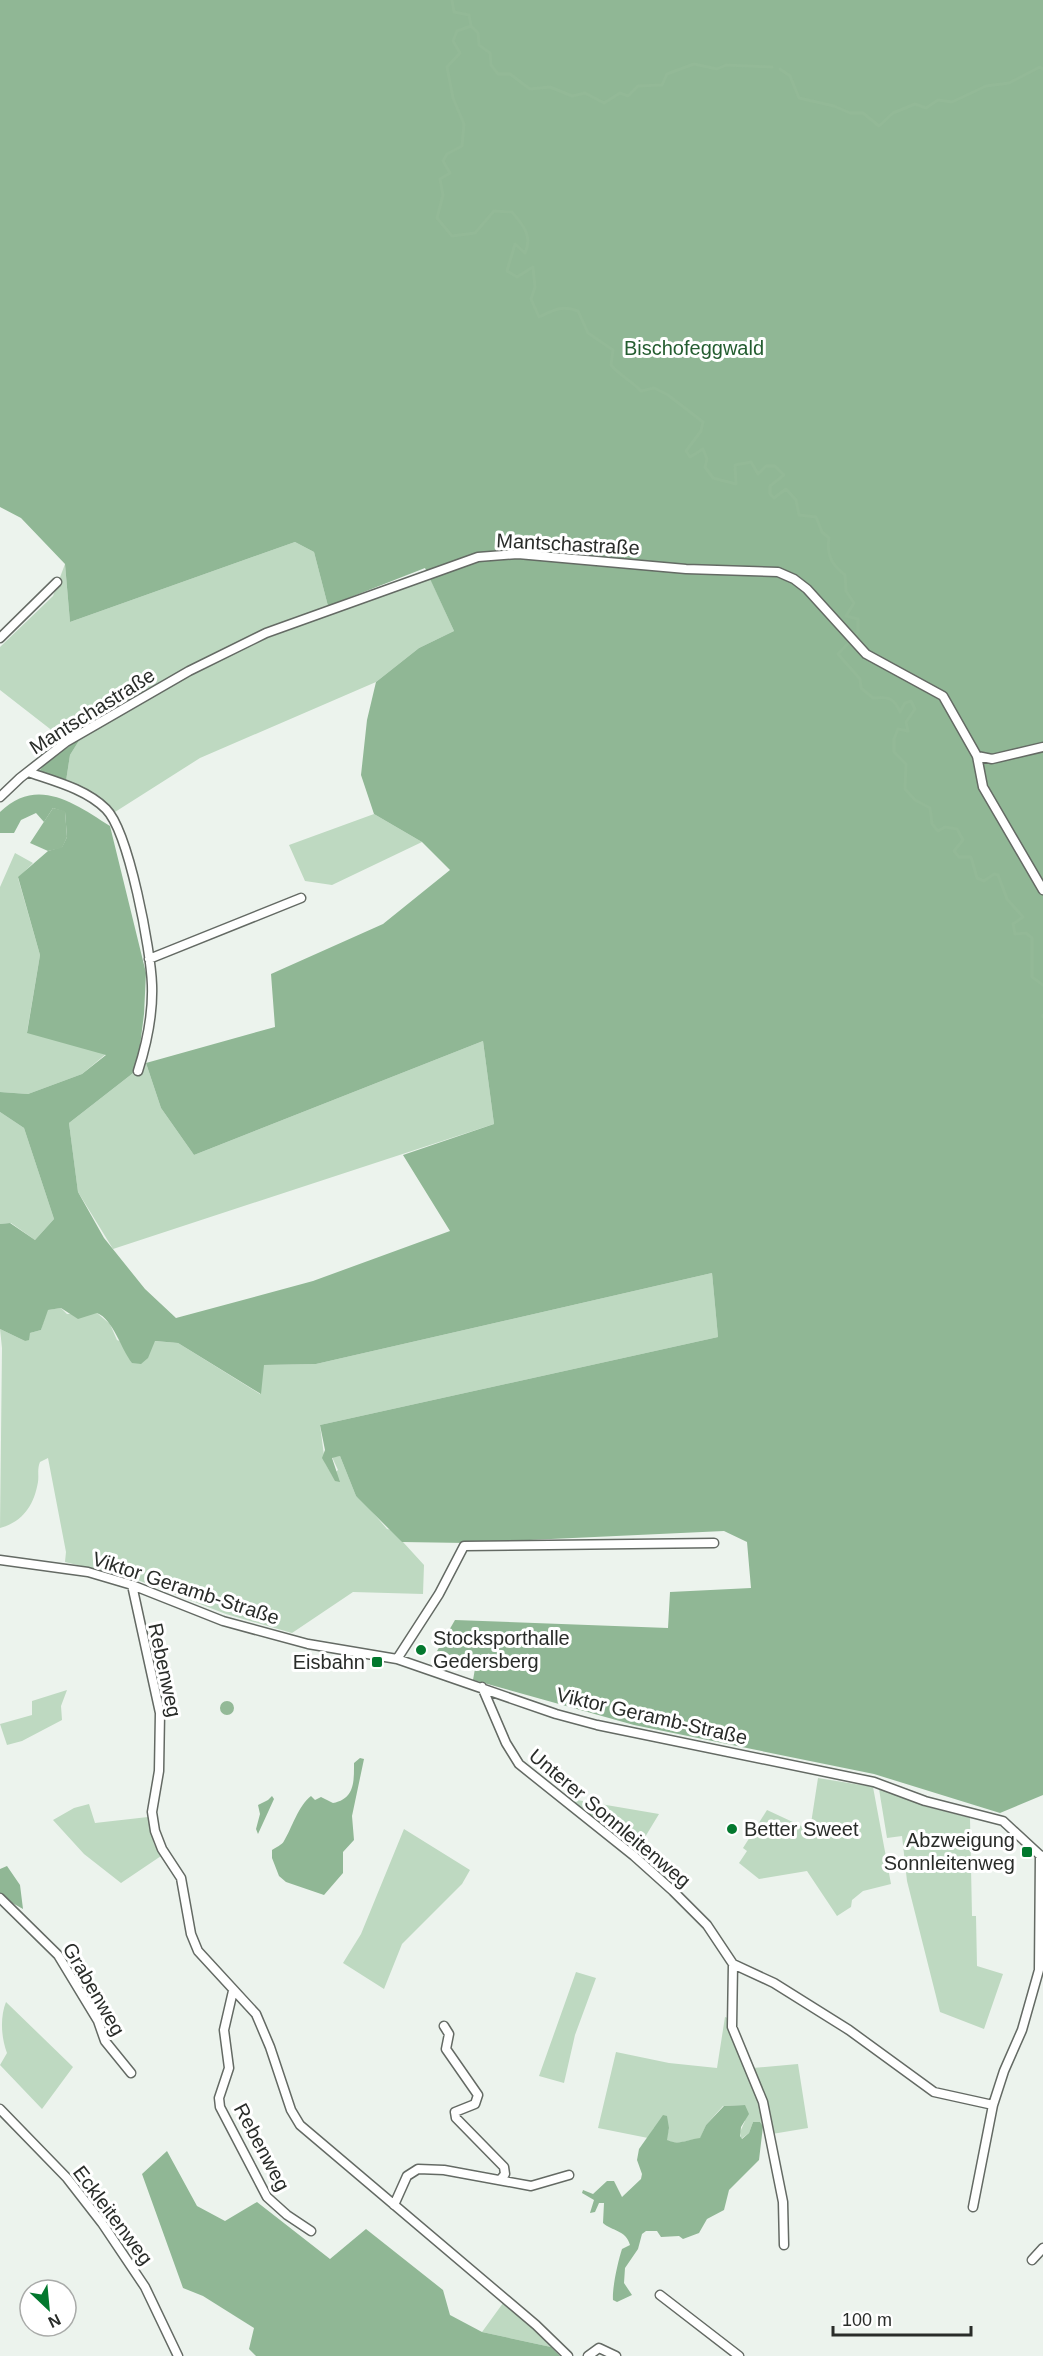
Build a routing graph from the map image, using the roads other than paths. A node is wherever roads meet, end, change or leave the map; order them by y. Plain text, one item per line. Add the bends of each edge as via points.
1 (57, 582) dead end
2 (0, 638) edge
3 (1043, 747) edge
4 (976, 756) junction
5 (28, 772) junction
6 (0, 797) edge
7 (1043, 890) edge
8 (301, 898) dead end
9 (149, 959) junction
10 (138, 1071) dead end
11 (714, 1543) dead end
12 (0, 1560) edge
13 (132, 1585) junction
14 (397, 1659) junction
15 (482, 1687) junction
16 (1041, 1857) edge
17 (0, 1898) edge
18 (733, 1964) junction
19 (233, 1991) junction
20 (444, 2026) dead end
21 (131, 2073) dead end
22 (993, 2105) junction
23 (0, 2109) edge
24 (569, 2175) dead end
25 (500, 2180) junction
26 (394, 2205) junction
27 (974, 2207) dead end
28 (311, 2231) dead end
29 (784, 2245) dead end
30 (1043, 2248) edge
31 (1032, 2260) dead end
32 (660, 2295) dead end
33 (178, 2356) edge
34 (568, 2356) edge
35 (588, 2356) edge
36 (616, 2356) edge
37 (739, 2356) edge

1 - 2 street
3 - 4 street via 992,759
4 - 5 street, Mantschastraße via 943,696 858,647 794,579 778,572 686,569 518,554 478,557 266,633 116,711 66,742
4 - 7 street, Mantschastraße via 983,787
5 - 6 street, Mantschastraße
5 - 9 street via 80,791 113,817 126,847
8 - 9 street
9 - 10 street via 152,1006 147,1045
11 - 14 street via 464,1546
12 - 13 street, Viktor Geramb-Straße via 81,1570
13 - 14 street, Viktor Geramb-Straße via 252,1630
13 - 19 street, Rebenweg via 160,1713 159,1771 152,1812 155,1831 181,1878 198,1951
14 - 15 street, Viktor Geramb-Straße
15 - 16 street, Viktor Geramb-Straße via 597,1725 874,1782 925,1801 1003,1821
15 - 18 street, Unterer Sonnleitenweg via 519,1764 673,1891 707,1924
16 - 22 street via 1039,1970 1022,2030
17 - 21 street, Grabenweg via 58,1955 105,2041
18 - 22 street via 774,1983 849,2030 934,2092
18 - 29 street via 732,2027 763,2102 783,2202
19 - 26 street, Rebenweg via 250,2006 261,2024 300,2125
19 - 28 street, Rebenweg via 224,2031 229,2068 220,2107 267,2197
20 - 25 street via 449,2034 446,2049 478,2098 475,2104 457,2109 455,2114 504,2167 506,2174
22 - 27 street
23 - 33 street, Eckleitenweg via 67,2178 102,2223 141,2280
24 - 25 street via 531,2186
25 - 26 street via 418,2169 407,2176
26 - 34 street, Rebenweg
30 - 31 street
32 - 37 street
35 - 36 street via 599,2348

